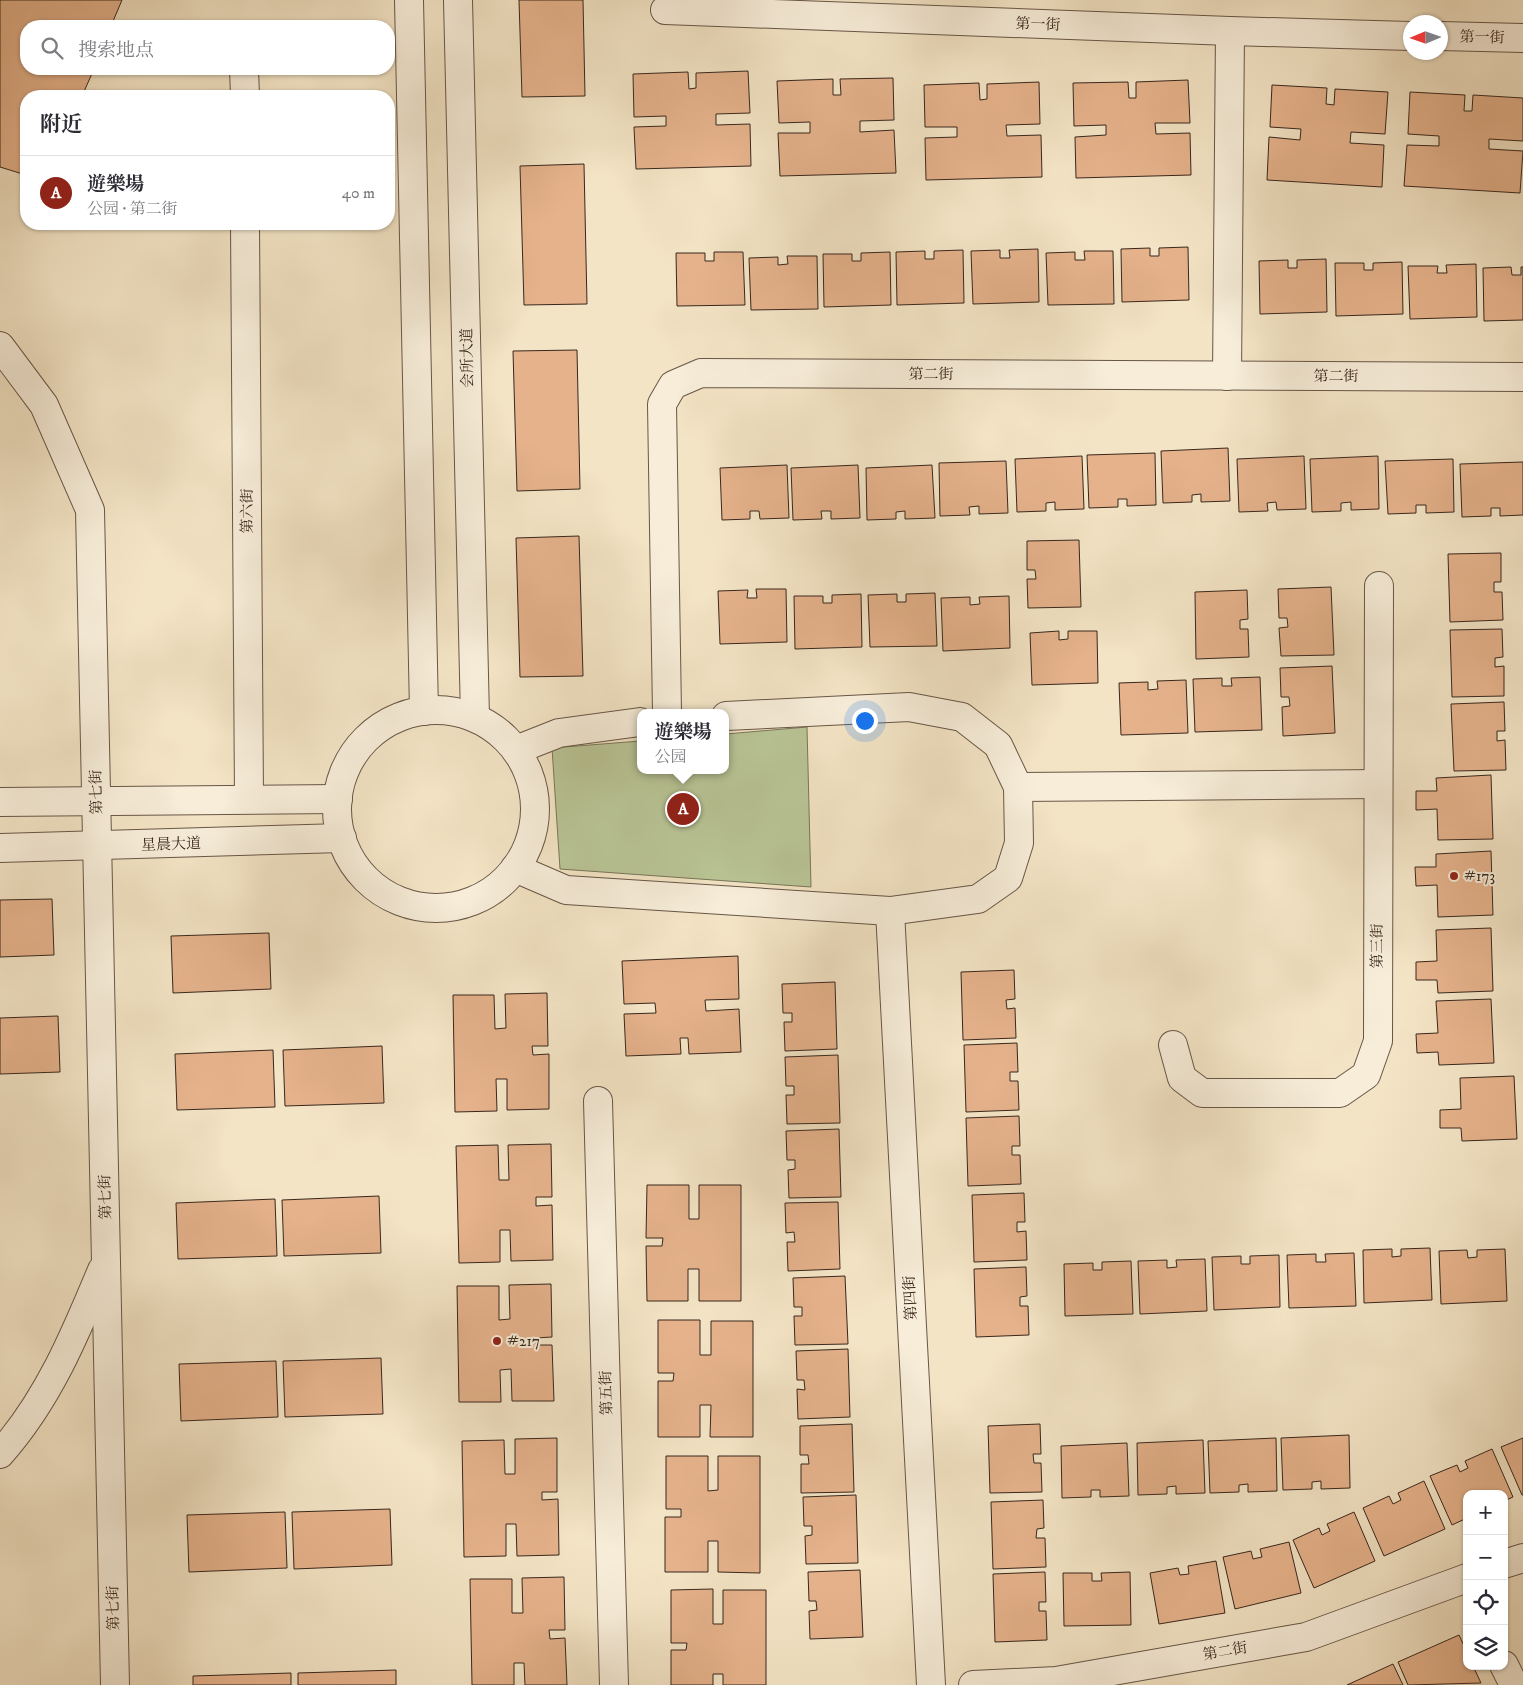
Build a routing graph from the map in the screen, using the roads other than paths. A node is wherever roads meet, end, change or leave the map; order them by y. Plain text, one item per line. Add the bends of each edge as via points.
1 (409, 0) edge
2 (458, 0) edge
3 (665, 10) dead end
4 (1230, 31) junction
5 (1403, 36) edge
6 (1448, 36) edge
7 (1523, 38) edge
8 (244, 75) edge
9 (245, 90) edge
10 (246, 230) edge
11 (0, 346) edge
12 (1227, 376) junction
13 (1523, 377) edge
14 (1379, 586) dead end
15 (667, 709) edge
16 (424, 711) junction
17 (475, 716) junction
18 (729, 716) edge
19 (637, 722) edge
20 (516, 750) junction
21 (1377, 784) junction
22 (1018, 787) junction
23 (96, 799) junction
24 (250, 799) junction
25 (338, 799) junction
26 (0, 802) edge
27 (342, 838) junction
28 (97, 846) junction
29 (0, 848) edge
30 (515, 868) junction
31 (890, 911) junction
32 (1173, 1045) dead end
33 (598, 1101) dead end
34 (106, 1261) junction
35 (0, 1454) edge
36 (1523, 1558) edge
37 (1508, 1563) edge
38 (1463, 1583) edge
39 (1506, 1670) edge
40 (115, 1685) edge
41 (614, 1685) edge
42 (931, 1685) edge
43 (973, 1685) edge
44 (1514, 1685) edge

1 - 16 street
2 - 17 street, 会所大道
3 - 4 street, 第一街
4 - 5 street, 第一街
4 - 12 street
6 - 7 street, 第一街
8 - 9 street
10 - 24 street, 第六街
11 - 23 street, 第七街 via 44,405 90,510
12 - 13 street, 第二街
12 - 15 street, 第二街 via 701,374 673,385 662,404
14 - 21 street, 第三街
16 - 17 street via 442,709
16 - 25 street via 407,713 377,728 353,753 339,784
17 - 20 street via 504,735
18 - 22 street via 909,707 962,718 998,745
19 - 20 street via 559,733
20 - 30 street via 535,795 534,830
21 - 22 street
21 - 32 street, 第三街 via 1378,1041 1366,1075 1340,1093 1202,1093 1182,1078
22 - 31 street via 1019,843 1008,878 978,899
23 - 24 street
23 - 26 street
23 - 28 street, 第七街
24 - 25 street
25 - 27 street via 337,816
27 - 28 street, 星晨大道
27 - 30 street via 360,874 384,895 414,907 445,909 476,901 502,884
28 - 29 street, 星晨大道
28 - 34 street, 第七街
30 - 31 street via 566,890
31 - 42 street, 第四街
33 - 41 street, 第五街
34 - 35 street, 第七街 via 66,1354 22,1429
34 - 40 street, 第七街
36 - 37 street
38 - 43 street, 第二街 via 1306,1637 1056,1681
39 - 44 street

